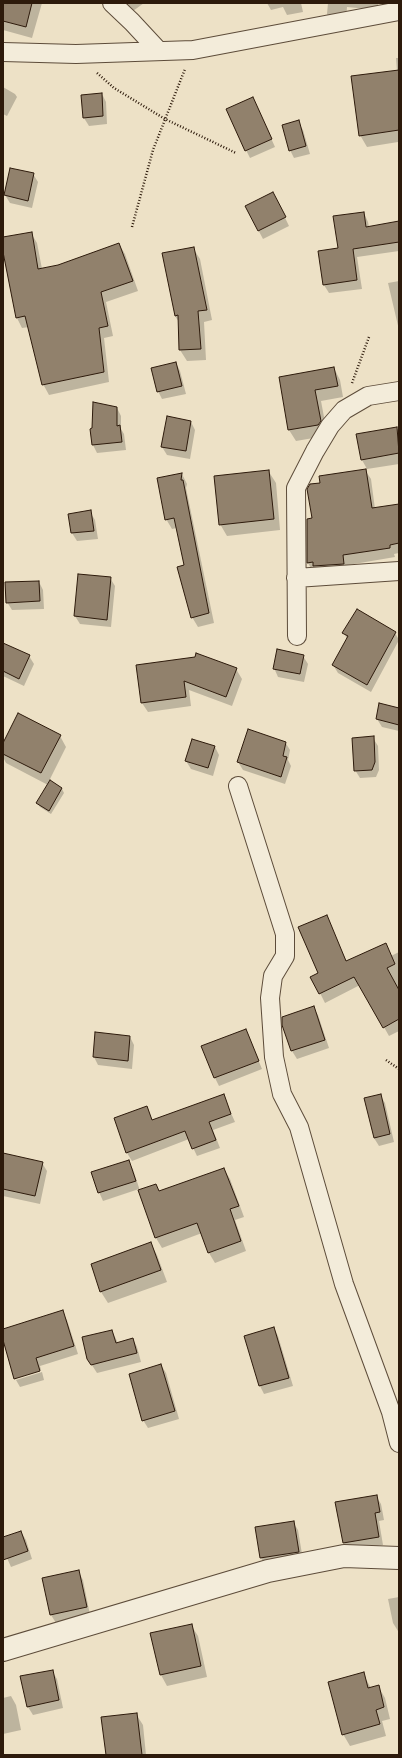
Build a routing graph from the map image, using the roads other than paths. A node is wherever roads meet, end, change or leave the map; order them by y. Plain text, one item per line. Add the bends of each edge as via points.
1 (112, 3) edge
2 (399, 11) edge
3 (158, 50) junction
4 (3, 52) edge
5 (399, 391) edge
6 (399, 572) edge
7 (296, 578) junction
8 (298, 636) dead end
9 (238, 786) dead end
10 (399, 1443) edge
11 (399, 1558) edge
12 (3, 1650) edge

1 - 3 street
2 - 3 street via 193,50
3 - 4 street via 76,54
5 - 7 street via 368,396 344,410 318,445 296,488
6 - 7 street
7 - 8 street
9 - 10 street via 285,934 285,956 273,976 270,998 274,1057 282,1094 299,1127 344,1284 391,1412
11 - 12 street via 344,1556 268,1571

